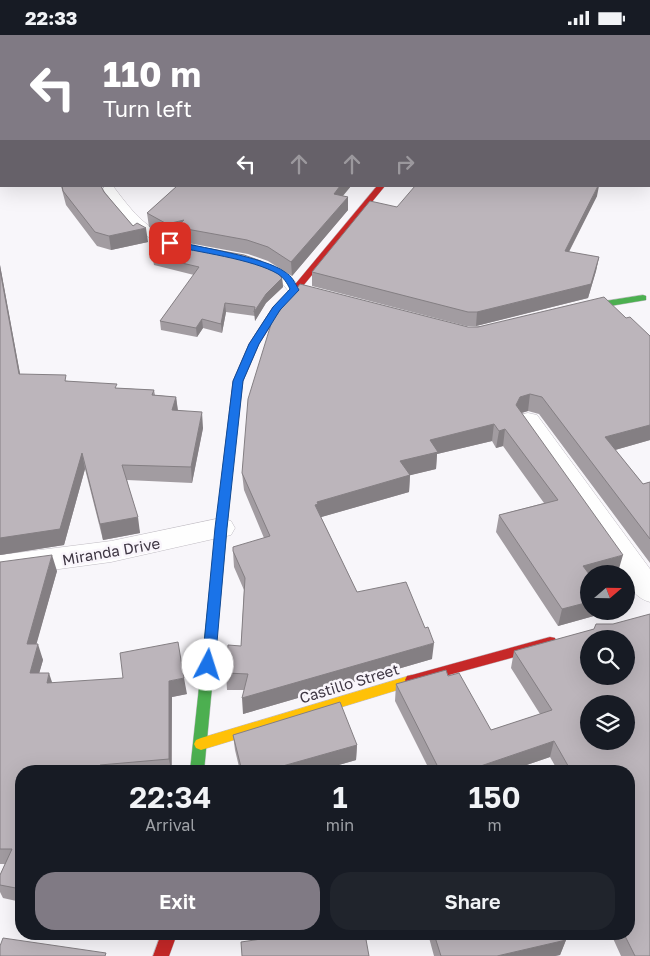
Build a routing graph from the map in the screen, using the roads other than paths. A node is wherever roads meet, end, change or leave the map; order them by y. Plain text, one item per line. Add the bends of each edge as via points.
1 (380, 187) edge
2 (109, 189) dead end
3 (205, 251) edge
4 (240, 259) edge
5 (299, 291) junction
6 (643, 299) dead end
7 (566, 311) edge
8 (528, 421) edge
9 (221, 528) junction
10 (0, 566) edge
11 (650, 591) edge
12 (564, 638) edge
13 (201, 744) junction
14 (198, 765) edge
15 (167, 940) edge
16 (161, 956) edge

1 - 5 main road
2 - 3 lane via 139,229 170,243
4 - 5 lane via 281,272
5 - 9 main road via 276,309 258,337 238,381
6 - 7 main road
8 - 11 street
9 - 10 street, Miranda Drive via 174,540 56,561
9 - 13 main road
12 - 13 main road, Castillo Street via 373,691
13 - 14 main road
15 - 16 main road

